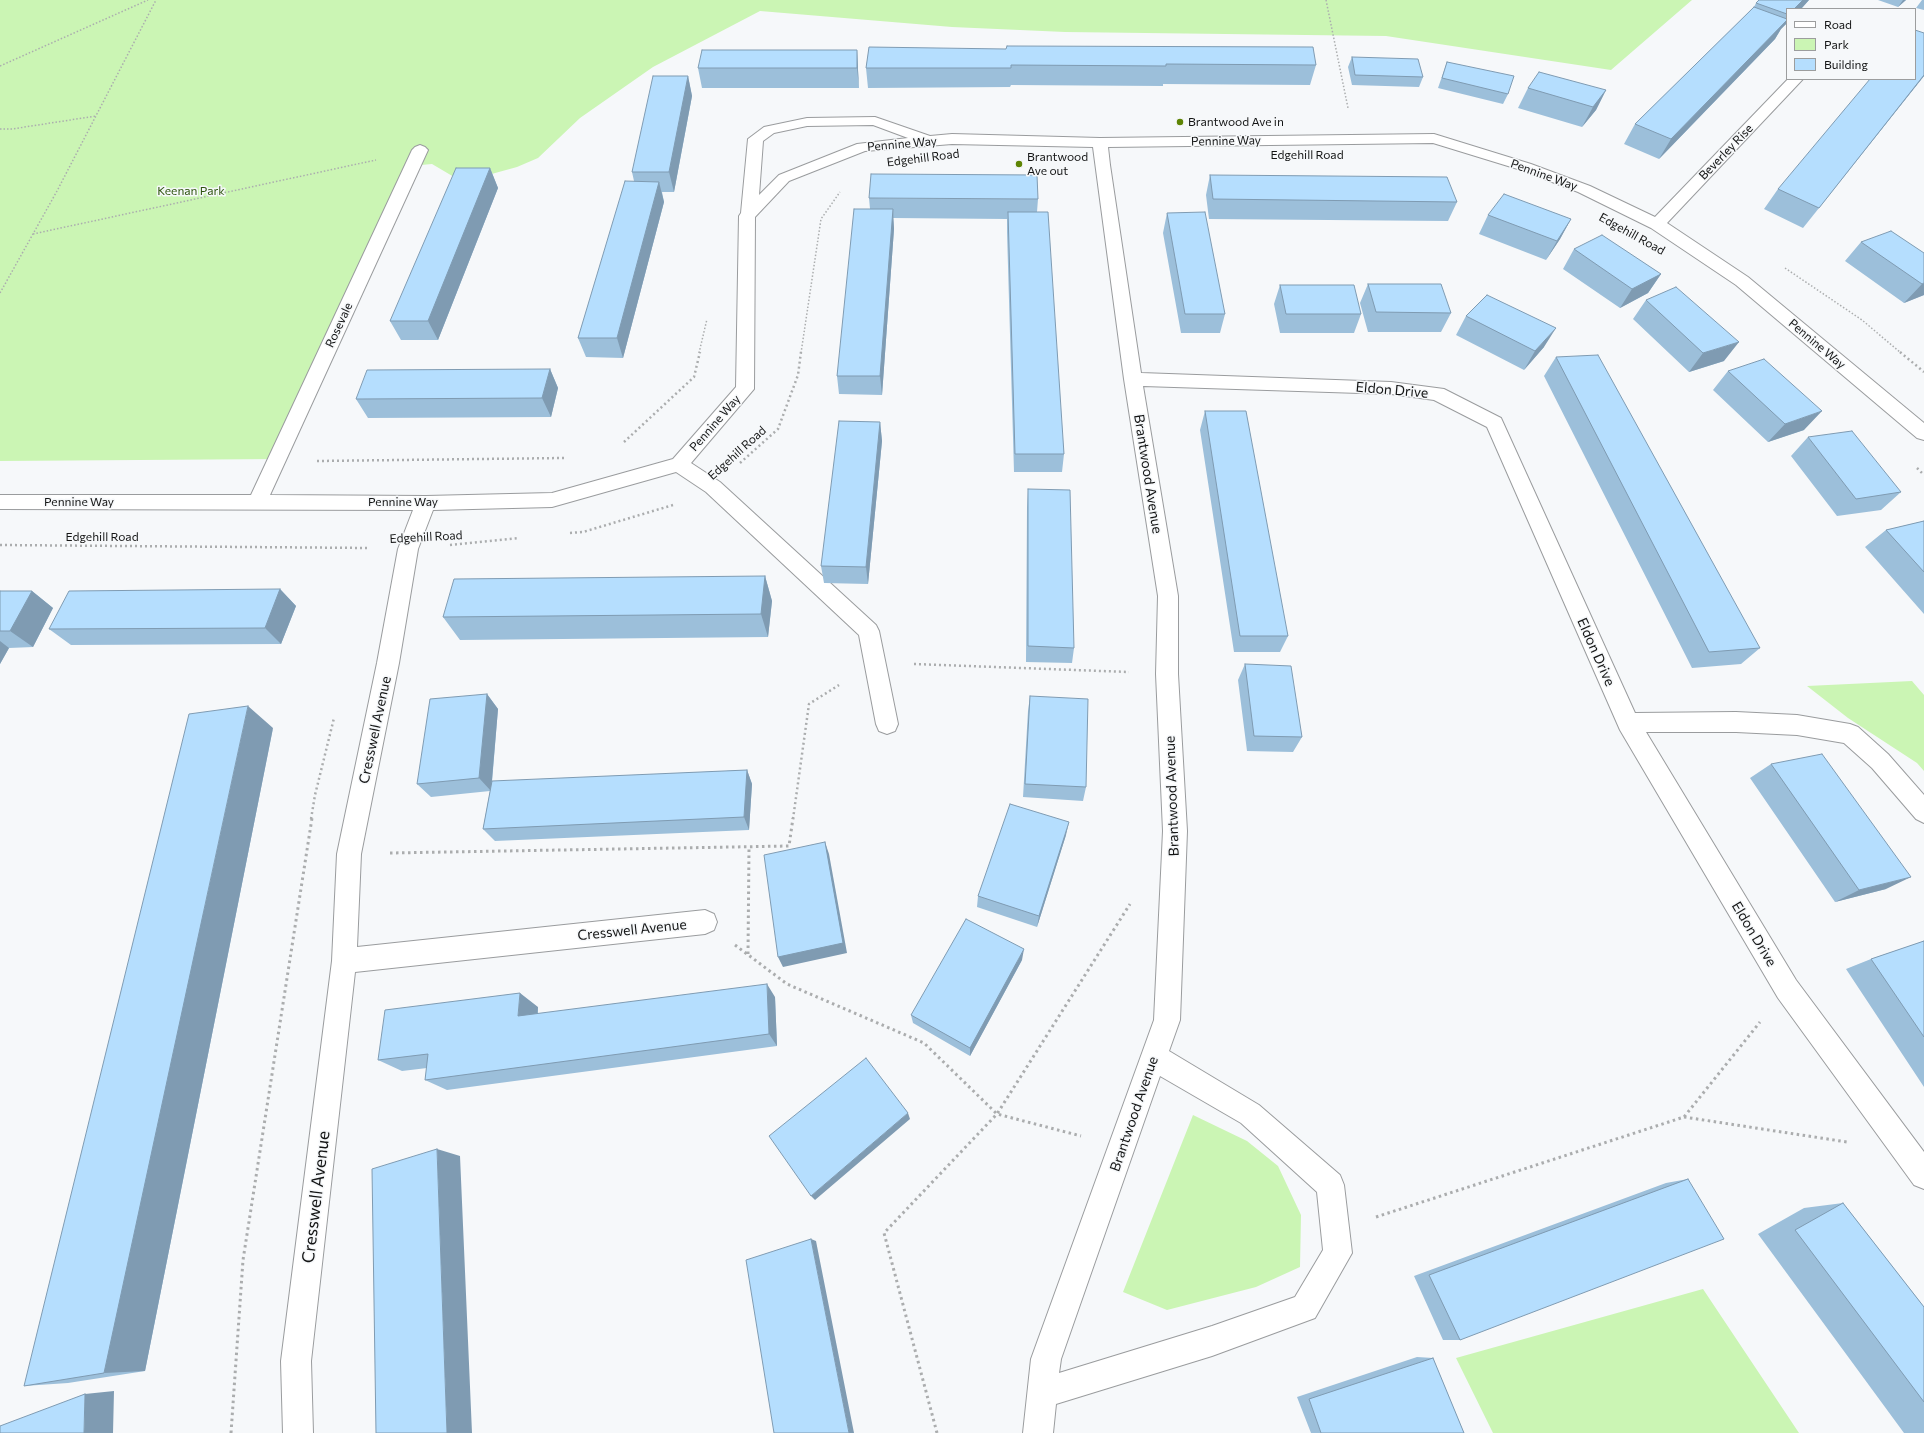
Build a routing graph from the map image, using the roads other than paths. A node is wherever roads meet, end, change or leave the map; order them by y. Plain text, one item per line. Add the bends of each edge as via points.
1 (1795, 80) edge
2 (929, 141) junction
3 (1100, 142) junction
4 (420, 150) road end
5 (749, 214) junction
6 (1657, 224) junction
7 (1133, 379) junction
8 (1924, 433) edge
9 (679, 464) junction
10 (258, 501) junction
11 (0, 502) edge
12 (426, 503) junction
13 (1628, 723) junction
14 (887, 724) dead end
15 (1924, 812) edge
16 (704, 922) road end
17 (344, 961) junction
18 (1154, 1057) junction
19 (1924, 1175) edge
20 (1043, 1394) junction
21 (298, 1433) edge
22 (1038, 1433) edge

1 - 6 street, Beverley Rise
2 - 3 street, Pennine Way via 952,139
2 - 5 street, Pennine Way via 862,147 784,178
2 - 5 street via 875,121 807,122 769,130 756,139
3 - 6 street, Pennine Way via 1434,138 1526,167 1584,189
3 - 7 street, Brantwood Avenue
4 - 10 street, Rosevale
5 - 9 street, Pennine Way via 745,389
6 - 8 street, Pennine Way via 1742,281
7 - 13 street, Eldon Drive via 1391,388 1438,394 1494,423
7 - 18 street, Brantwood Avenue via 1168,596 1167,674 1175,832 1167,1020
9 - 12 street, Pennine Way via 552,500
9 - 14 street via 713,487 869,631
10 - 11 street, Pennine Way
10 - 12 street, Pennine Way
12 - 17 street, Cresswell Avenue via 408,549 388,663 349,854
13 - 15 street via 1736,722 1797,725 1850,734 1880,760
13 - 19 street, Eldon Drive via 1786,989
16 - 17 street, Cresswell Avenue
17 - 21 street, Cresswell Avenue via 296,1361
18 - 20 street, Brantwood Avenue via 1046,1360
18 - 20 street via 1250,1114 1330,1185 1338,1253 1305,1308 1212,1342
20 - 22 street, Brantwood Avenue

